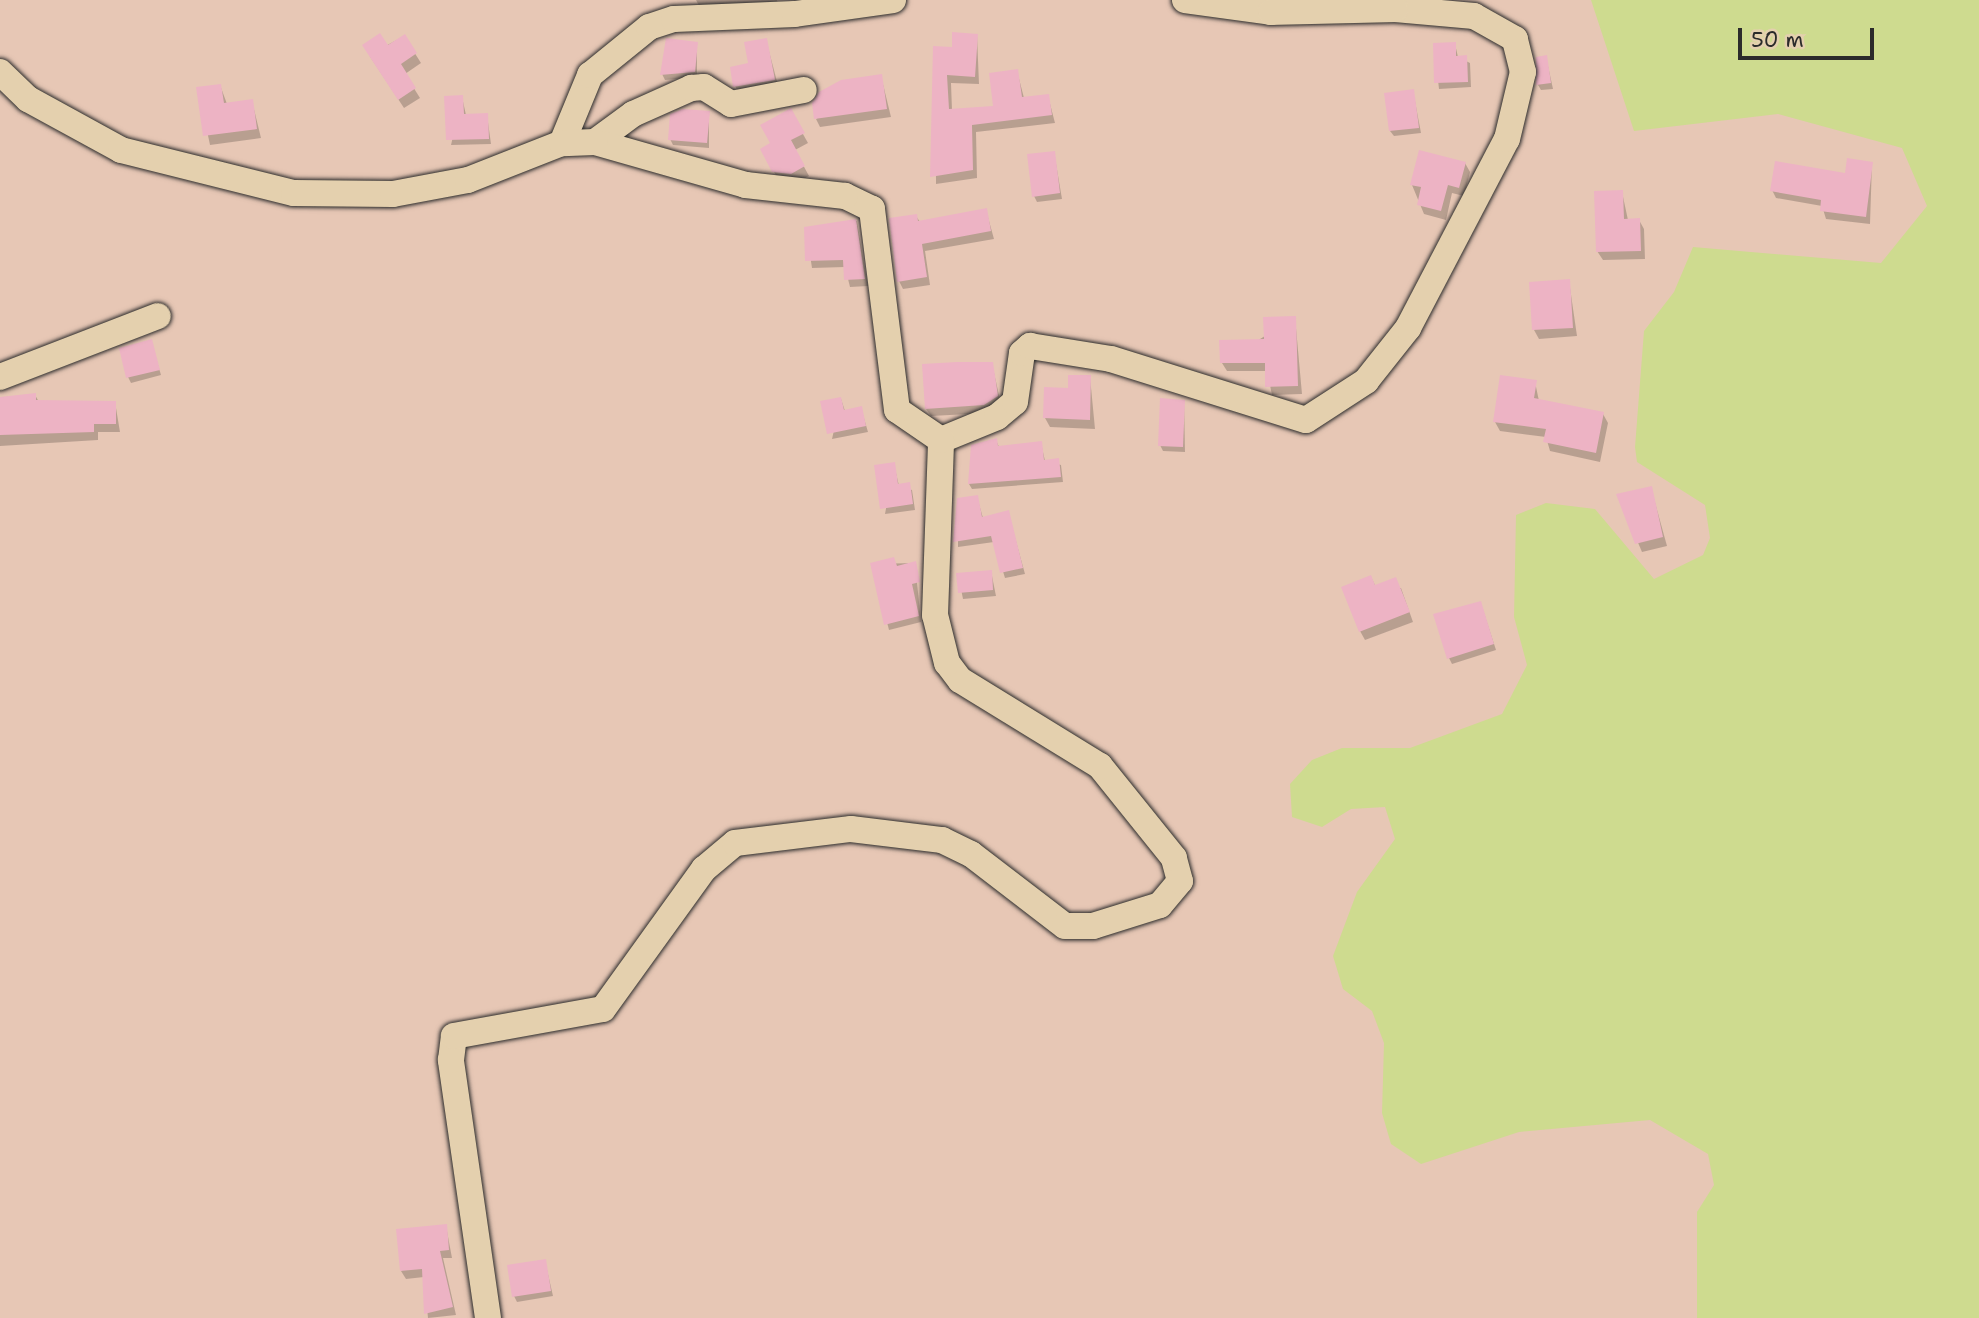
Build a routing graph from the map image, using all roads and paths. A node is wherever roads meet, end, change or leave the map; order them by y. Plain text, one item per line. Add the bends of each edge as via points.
1 (893, 0) edge
2 (1185, 0) edge
3 (1271, 6) edge
4 (0, 72) edge
5 (804, 90) dead end
6 (595, 142) junction
7 (562, 143) junction
8 (158, 316) dead end
9 (0, 377) edge
10 (940, 440) junction
11 (488, 1318) edge

1 - 7 street via 795,14 674,19 649,27 590,75
2 - 3 street
3 - 10 street via 1474,16 1504,28 1520,51 1520,96 1507,139 1458,239 1393,346 1366,381 1306,420 1111,359 1030,346 1021,353 1015,401 997,417
4 - 7 street via 28,99 121,150 294,193 393,194 468,180
5 - 6 street via 731,104 704,87 691,88 633,114
6 - 7 street
6 - 10 street via 746,185 820,191 872,209 897,410
8 - 9 street
10 - 11 street via 935,615 947,663 960,680 1100,766 1174,858 1180,881 1173,894 1132,916 1065,926 971,853 942,840 851,829 735,843 704,869 603,1009 454,1036 451,1060

